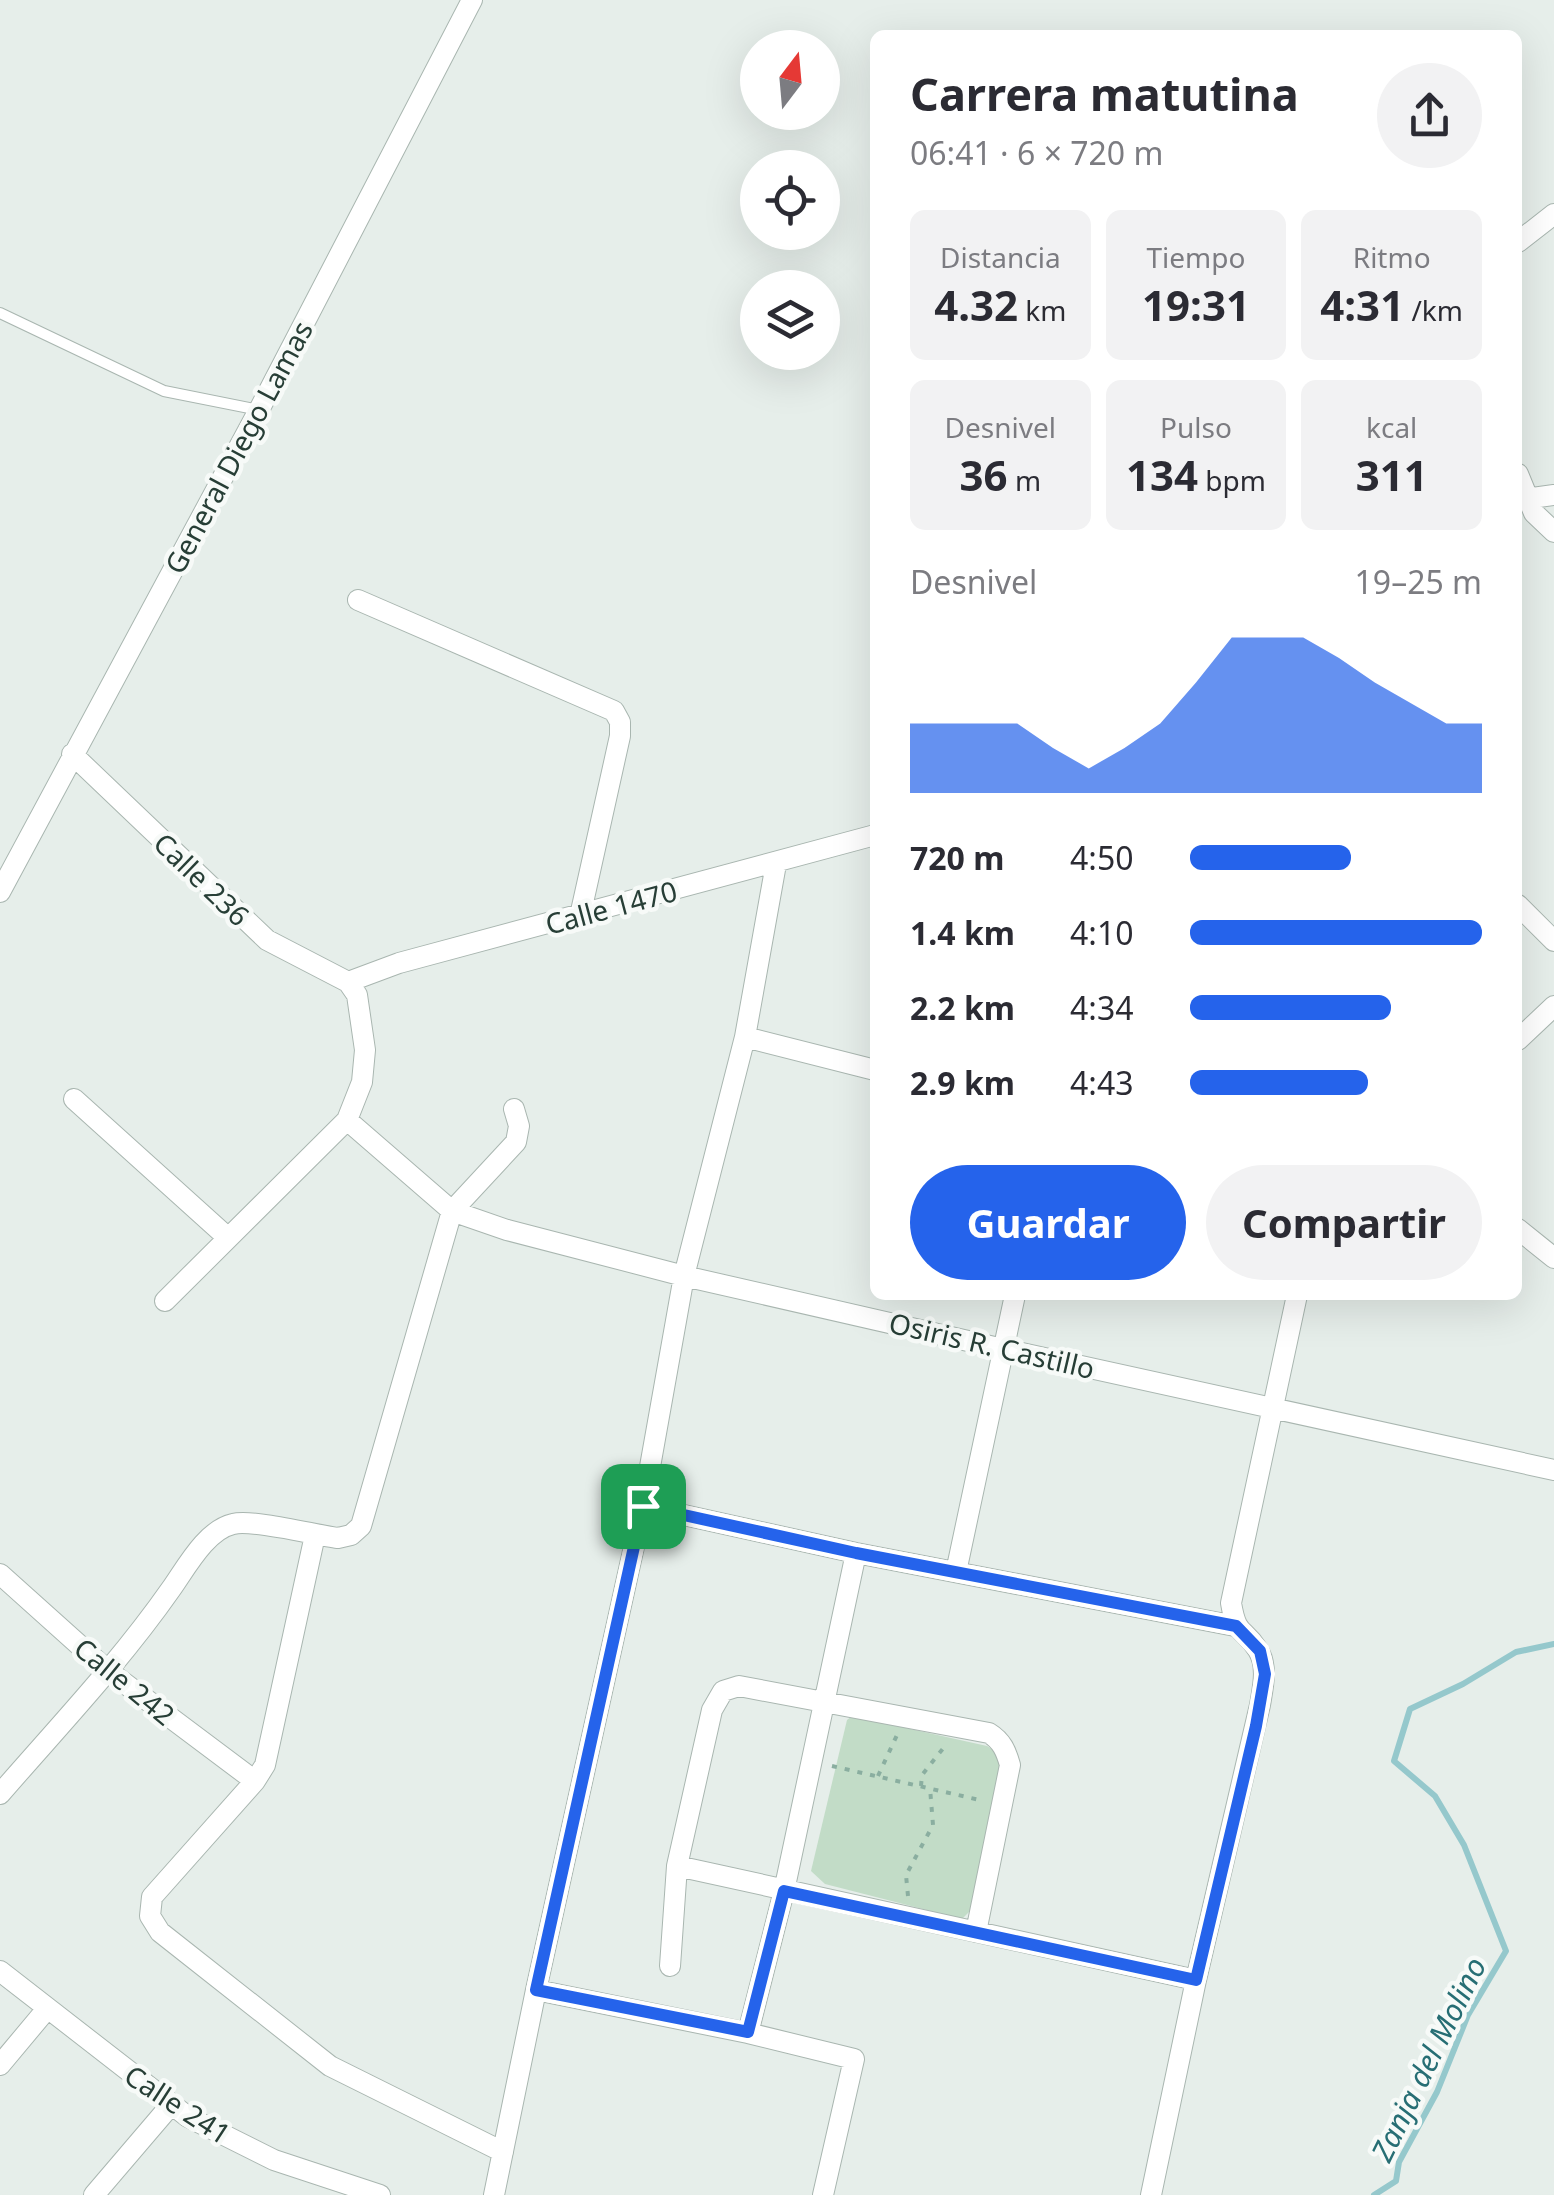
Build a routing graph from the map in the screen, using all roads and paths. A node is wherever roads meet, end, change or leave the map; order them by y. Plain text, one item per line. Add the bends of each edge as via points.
1 (472, 0) edge
2 (1554, 214) edge
3 (1522, 239) edge
4 (0, 313) edge
5 (259, 410) junction
6 (1554, 495) edge
7 (1523, 499) edge
8 (1554, 532) edge
9 (358, 600) dead end
10 (72, 754) junction
11 (870, 836) edge
12 (776, 864) junction
13 (0, 892) edge
14 (1522, 909) edge
15 (580, 916) junction
16 (1554, 941) edge
17 (348, 982) junction
18 (1554, 1006) edge
19 (1522, 1036) edge
20 (745, 1037) junction
21 (870, 1069) edge
22 (74, 1100) dead end
23 (514, 1108) dead end
24 (347, 1120) junction
25 (452, 1211) junction
26 (1522, 1233) edge
27 (227, 1237) junction
28 (1554, 1258) edge
29 (684, 1276) junction
30 (1014, 1300) edge
31 (1296, 1300) edge
32 (165, 1301) dead end
33 (1003, 1349) junction
34 (1274, 1407) junction
35 (1554, 1470) edge
36 (643, 1506) junction
37 (316, 1535) junction
38 (856, 1553) junction
39 (956, 1572) junction
40 (0, 1574) edge
41 (1236, 1626) junction
42 (107, 1670) junction
43 (827, 1700) junction
44 (906, 1716) junction
45 (961, 1727) junction
46 (813, 1762) junction
47 (878, 1776) junction
48 (255, 1781) junction
49 (921, 1786) junction
50 (930, 1788) junction
51 (0, 1794) edge
52 (1003, 1805) junction
53 (677, 1866) junction
54 (784, 1891) junction
55 (910, 1918) junction
56 (976, 1932) junction
57 (670, 1966) dead end
58 (0, 1971) edge
59 (1196, 1980) junction
60 (536, 1990) junction
61 (46, 2010) junction
62 (748, 2032) junction
63 (0, 2065) edge
64 (170, 2106) junction
65 (503, 2152) junction
66 (94, 2195) edge
67 (380, 2195) edge
68 (494, 2195) edge
69 (822, 2195) edge
70 (1150, 2195) edge

1 - 5 street, General Diego Lamas
2 - 3 street
4 - 5 lane via 164,391
5 - 10 street, General Diego Lamas
6 - 7 street
7 - 8 street
9 - 15 street via 614,711 620,736
10 - 13 street, General Diego Lamas
10 - 17 street, Calle 236 via 268,940
11 - 12 street, Calle 1470
12 - 15 street, Calle 1470
12 - 20 street
14 - 16 street
15 - 17 street, Calle 1470
17 - 24 street via 357,995 365,1050 362,1082
18 - 19 street
20 - 21 street
20 - 29 street
22 - 27 street
23 - 25 street via 516,1142
24 - 25 street, Osiris R. Castillo
24 - 27 street
25 - 29 street, Osiris R. Castillo
25 - 37 street via 361,1526 338,1538
26 - 28 street
27 - 32 street
29 - 33 street, Osiris R. Castillo
29 - 36 street
30 - 33 street
31 - 34 street
33 - 34 street, Osiris R. Castillo
33 - 39 street
34 - 35 street, Osiris R. Castillo
34 - 41 street via 1231,1603
36 - 38 street
36 - 60 street
37 - 42 street via 231,1524 215,1534
37 - 48 street via 265,1765
38 - 39 street
38 - 43 street
39 - 41 street
40 - 42 street, Calle 242
41 - 59 street via 1260,1651 1265,1674
42 - 48 street, Calle 242
42 - 51 street
43 - 44 street
43 - 46 street
43 - 53 street via 739,1686 724,1691 712,1710
44 - 45 street
44 - 47 path
45 - 49 path via 922,1775
45 - 52 street via 989,1733 1006,1749
46 - 47 path
46 - 54 street
47 - 49 path
48 - 65 street via 152,1898 150,1916 160,1932 330,2066
49 - 50 path
50 - 52 path
50 - 55 path via 933,1825 906,1876
52 - 56 street
53 - 54 street
53 - 57 street
54 - 55 street
54 - 62 street
55 - 56 street
56 - 59 street
58 - 61 street, Calle 241
59 - 70 street
60 - 62 street
60 - 65 street
61 - 63 street
61 - 64 street, Calle 241
62 - 69 street via 854,2059
64 - 66 street
64 - 67 street, Calle 241 via 274,2160
65 - 68 street

